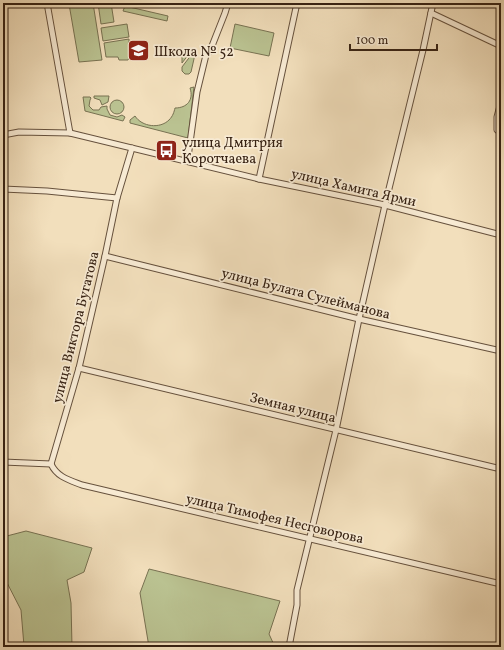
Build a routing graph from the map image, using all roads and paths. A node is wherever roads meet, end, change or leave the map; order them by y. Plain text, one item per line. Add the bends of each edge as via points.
1 (47, 3) edge
2 (228, 3) edge
3 (297, 3) edge
4 (433, 3) edge
5 (432, 13) junction
6 (501, 46) edge
7 (501, 102) edge
8 (70, 133) junction
9 (501, 133) edge
10 (3, 135) edge
11 (132, 148) junction
12 (186, 161) junction
13 (259, 179) junction
14 (3, 189) edge
15 (117, 198) junction
16 (385, 205) junction
17 (501, 235) edge
18 (105, 256) junction
19 (359, 319) junction
20 (501, 351) edge
21 (79, 368) junction
22 (336, 430) junction
23 (3, 462) edge
24 (51, 464) junction
25 (501, 469) edge
26 (310, 539) junction
27 (501, 584) edge
28 (289, 647) edge

1 - 8 street
2 - 12 street via 210,51 206,55
3 - 13 street
4 - 5 street
5 - 6 street
5 - 16 street
7 - 9 street via 497,117 498,130
8 - 10 street, улица Хамита Ярми via 19,132
8 - 11 street, улица Хамита Ярми
11 - 12 street, улица Хамита Ярми
11 - 15 street, улица Виктора Бугатова
12 - 13 street, улица Хамита Ярми
13 - 16 street, улица Хамита Ярми
14 - 15 street
15 - 18 street, улица Виктора Бугатова
16 - 17 street, улица Хамита Ярми
16 - 19 street
18 - 19 street, улица Булата Сулейманова
18 - 21 street, улица Виктора Бугатова
19 - 20 street, улица Булата Сулейманова
19 - 22 street
21 - 22 street, Земная улица
21 - 24 street, улица Виктора Бугатова
22 - 25 street, Земная улица
22 - 26 street
23 - 24 street
24 - 26 street, улица Тимофея Несговорова via 54,471 64,478 82,485
26 - 27 street, улица Тимофея Несговорова
26 - 28 street via 297,590 297,605

